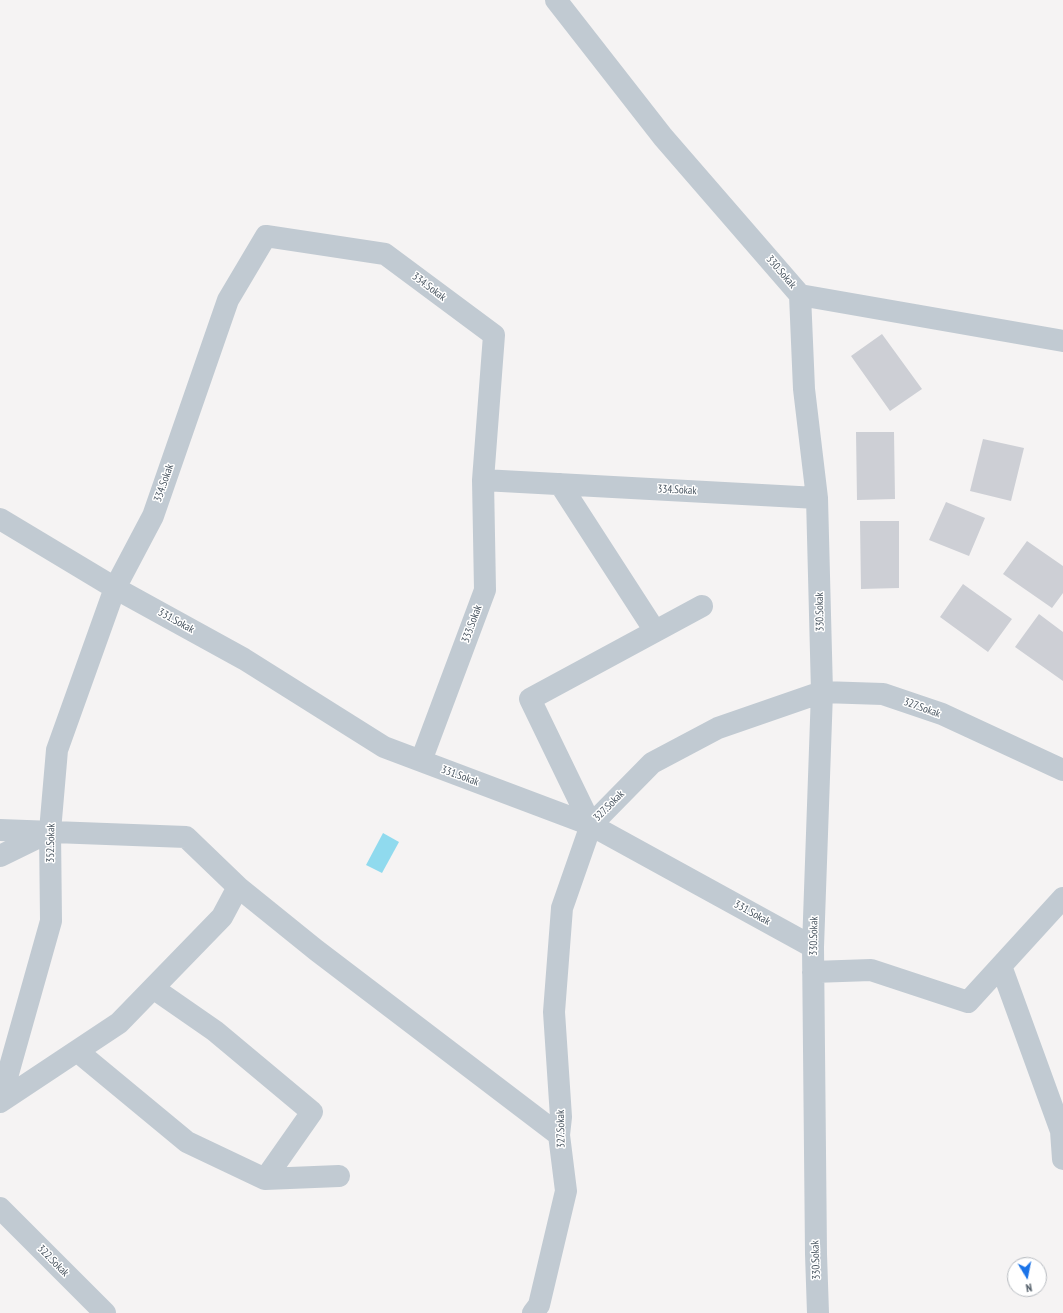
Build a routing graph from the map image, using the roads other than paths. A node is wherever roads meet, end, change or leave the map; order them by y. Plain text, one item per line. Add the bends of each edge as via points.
1 (556, 0) edge
2 (800, 295) junction
3 (1063, 341) edge
4 (483, 480) junction
5 (560, 484) junction
6 (817, 498) junction
7 (0, 519) edge
8 (115, 588) junction
9 (702, 606) dead end
10 (655, 631) junction
11 (822, 692) junction
12 (421, 761) junction
13 (1063, 770) edge
14 (591, 825) junction
15 (0, 830) edge
16 (50, 831) junction
17 (0, 856) edge
18 (238, 887) junction
19 (1063, 898) edge
20 (813, 946) junction
21 (1001, 966) junction
22 (814, 972) junction
23 (153, 988) junction
24 (77, 1051) junction
25 (0, 1102) edge
26 (559, 1135) junction
27 (1063, 1159) edge
28 (339, 1176) dead end
29 (265, 1179) junction
30 (0, 1208) edge
31 (105, 1313) edge
32 (533, 1313) edge
33 (818, 1313) edge

1 - 2 street, 330.Sokak via 663,137
2 - 3 street
2 - 6 street, 330.Sokak via 804,390
4 - 5 street, 334.Sokak
4 - 8 street, 334.Sokak via 494,335 385,254 266,236 228,300 153,516
4 - 12 street, 333.Sokak via 485,590
5 - 6 street, 334.Sokak
5 - 10 street
6 - 11 street, 330.Sokak
7 - 8 street, 331.Sokak
8 - 12 street, 331.Sokak via 244,659 384,747
8 - 16 street, 352.Sokak via 57,750
9 - 10 street
10 - 14 street via 530,699
11 - 13 street, 327.Sokak via 883,694 942,714
11 - 14 street, 327.Sokak via 718,728 652,763
11 - 20 street, 330.Sokak
12 - 14 street, 331.Sokak
14 - 20 street, 331.Sokak
14 - 26 street, 327.Sokak via 562,908 554,1012 561,1116
15 - 16 street
16 - 17 street
16 - 18 street via 186,837
16 - 25 street, 352.Sokak via 51,921
18 - 23 street via 222,917
18 - 26 street via 316,950
19 - 21 street
20 - 22 street, 330.Sokak
21 - 22 street via 968,1002 871,970
21 - 27 street via 1061,1131
22 - 33 street, 330.Sokak
23 - 24 street via 119,1023
23 - 29 street via 215,1031 312,1112
24 - 25 street
24 - 29 street via 187,1142
26 - 32 street, 327.Sokak via 566,1191 540,1305
28 - 29 street
30 - 31 street, 322.Sokak

